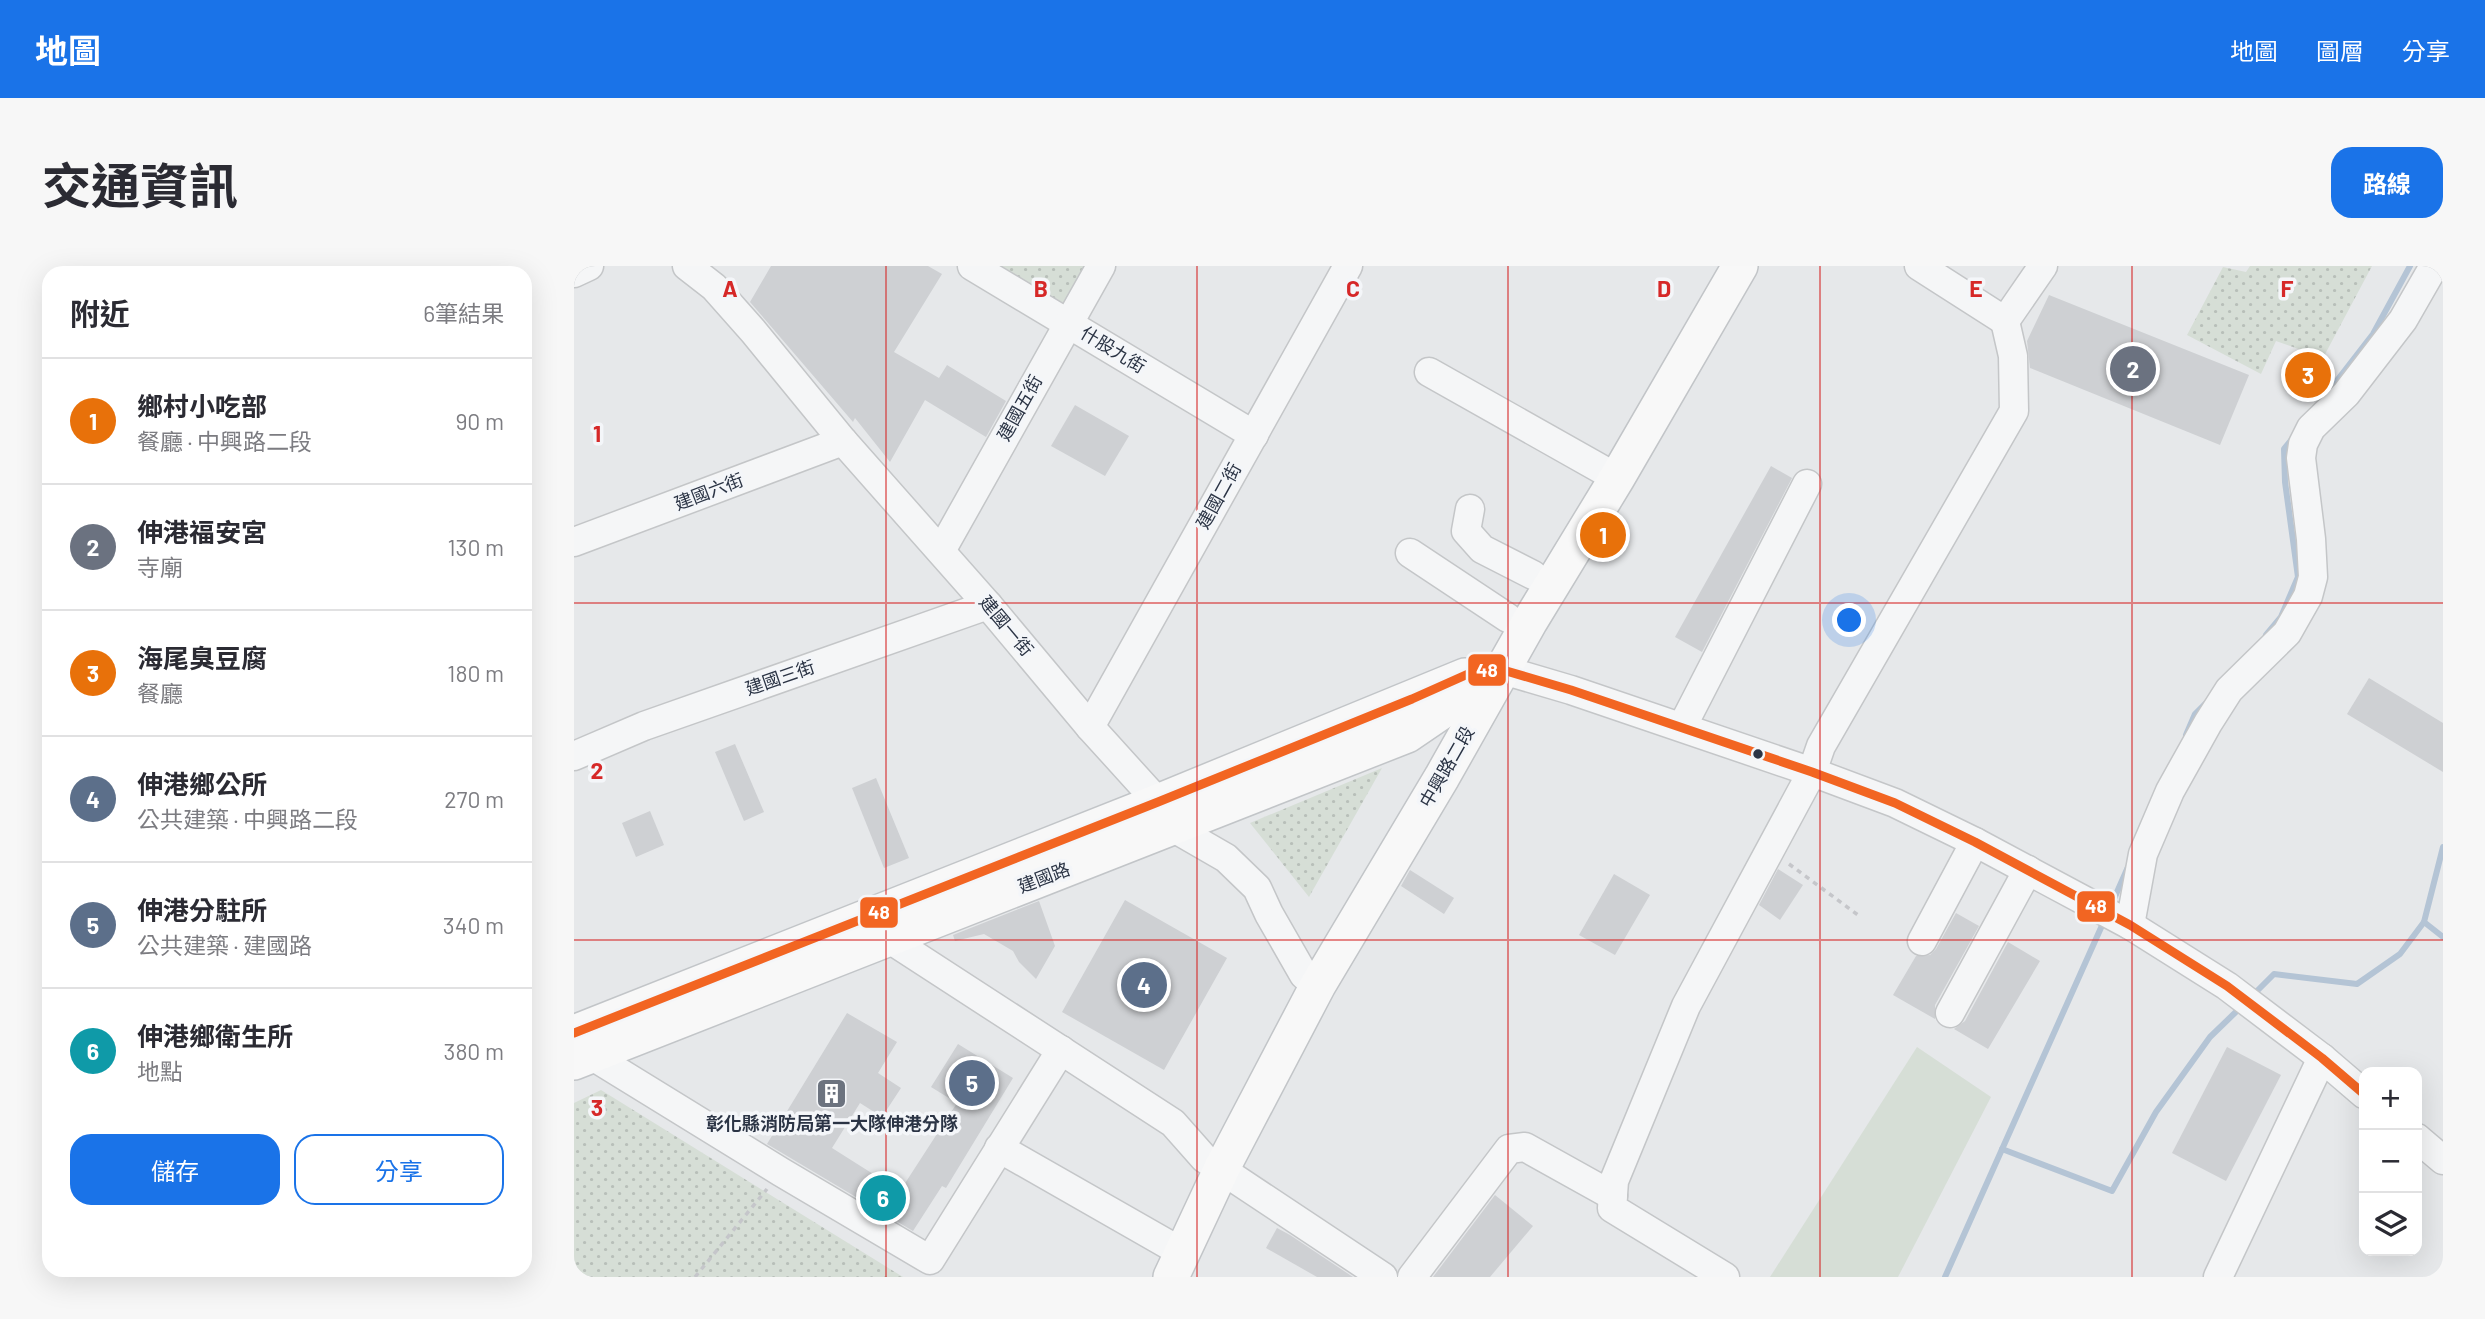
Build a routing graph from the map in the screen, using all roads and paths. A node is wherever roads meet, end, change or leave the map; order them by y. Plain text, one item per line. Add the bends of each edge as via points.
1 (589, 266) edge
2 (687, 266) edge
3 (972, 266) edge
4 (1101, 266) edge
5 (1348, 266) edge
6 (1715, 266) edge
7 (1740, 266) edge
8 (1919, 266) edge
9 (2043, 266) edge
10 (2434, 266) edge
11 (574, 273) edge
12 (2005, 321) junction
13 (1068, 322) junction
14 (1429, 372) dead end
15 (1254, 435) junction
16 (843, 441) junction
17 (1607, 472) junction
18 (1807, 484) dead end
19 (1470, 509) dead end
20 (574, 542) edge
21 (941, 551) junction
22 (1410, 553) dead end
23 (1533, 575) junction
24 (988, 605) junction
25 (1508, 618) junction
26 (1481, 679) junction
27 (1090, 727) junction
28 (1682, 727) junction
29 (574, 756) edge
30 (1812, 772) junction
31 (1166, 815) junction
32 (1975, 842) junction
33 (1770, 850) junction
34 (2028, 870) junction
35 (1858, 915) dead end
36 (2130, 925) junction
37 (888, 938) junction
38 (1922, 941) dead end
39 (1311, 980) junction
40 (1950, 1013) dead end
41 (1060, 1049) junction
42 (580, 1050) edge
43 (2322, 1058) junction
44 (2359, 1090) edge
45 (2422, 1142) edge
46 (999, 1148) junction
47 (2443, 1160) edge
48 (1213, 1163) junction
49 (781, 1172) junction
50 (1613, 1196) junction
51 (1172, 1257) edge
52 (695, 1277) edge
53 (1147, 1277) edge
54 (1383, 1277) edge
55 (1412, 1277) edge
56 (1725, 1277) edge
57 (2218, 1277) edge

1 - 11 street
2 - 16 street, 建國一街 via 714,287
3 - 13 street, 什股九街
4 - 13 street, 建國五街
5 - 15 street, 建國二街
6 - 17 main road, 中興路二段
7 - 17 main road, 中興路二段
8 - 12 street
9 - 12 street
10 - 36 street via 2403,320 2346,394 2311,428 2303,444 2311,539 2308,596 2287,633 2229,690 2170,791 2143,854
12 - 30 street via 2013,356 2014,411 1821,746
13 - 15 street, 什股九街
13 - 21 street, 建國五街
14 - 17 street
15 - 27 street, 建國二街
16 - 20 street, 建國六街
16 - 21 street, 建國一街
17 - 23 main road, 中興路二段
17 - 26 main road, 中興路二段
18 - 28 street
19 - 23 street via 1466,531 1482,549
21 - 24 street, 建國一街
22 - 25 street
23 - 25 main road, 中興路二段
24 - 27 street, 建國一街
24 - 29 street, 建國三街 via 644,726
25 - 26 main road, 中興路二段
26 - 28 street via 1571,690
26 - 31 main road, 建國路 via 1407,735
26 - 39 main road, 中興路二段
26 - 39 main road, 中興路二段 via 1442,777
27 - 31 street, 建國一街
28 - 30 street
30 - 32 street via 1895,803
30 - 33 street
31 - 37 main road, 建國路
31 - 39 street, 建國一街 via 1226,858 1257,888
31 - 42 main road, 建國路
32 - 34 street
32 - 38 street
33 - 35 path
33 - 50 street via 1686,1006 1614,1181
34 - 36 street
34 - 40 street
36 - 43 street via 2227,986
37 - 41 street
37 - 42 main road, 建國路
39 - 48 main road, 中興路二段
41 - 46 street
41 - 48 street via 1173,1123
42 - 49 street
43 - 44 street
43 - 57 street
45 - 47 street
46 - 49 street via 930,1260
46 - 51 street
48 - 51 main road, 中興路二段
48 - 54 street
49 - 52 path
50 - 55 street via 1525,1147 1508,1149
50 - 56 street via 1612,1208
51 - 53 main road, 中興路二段

